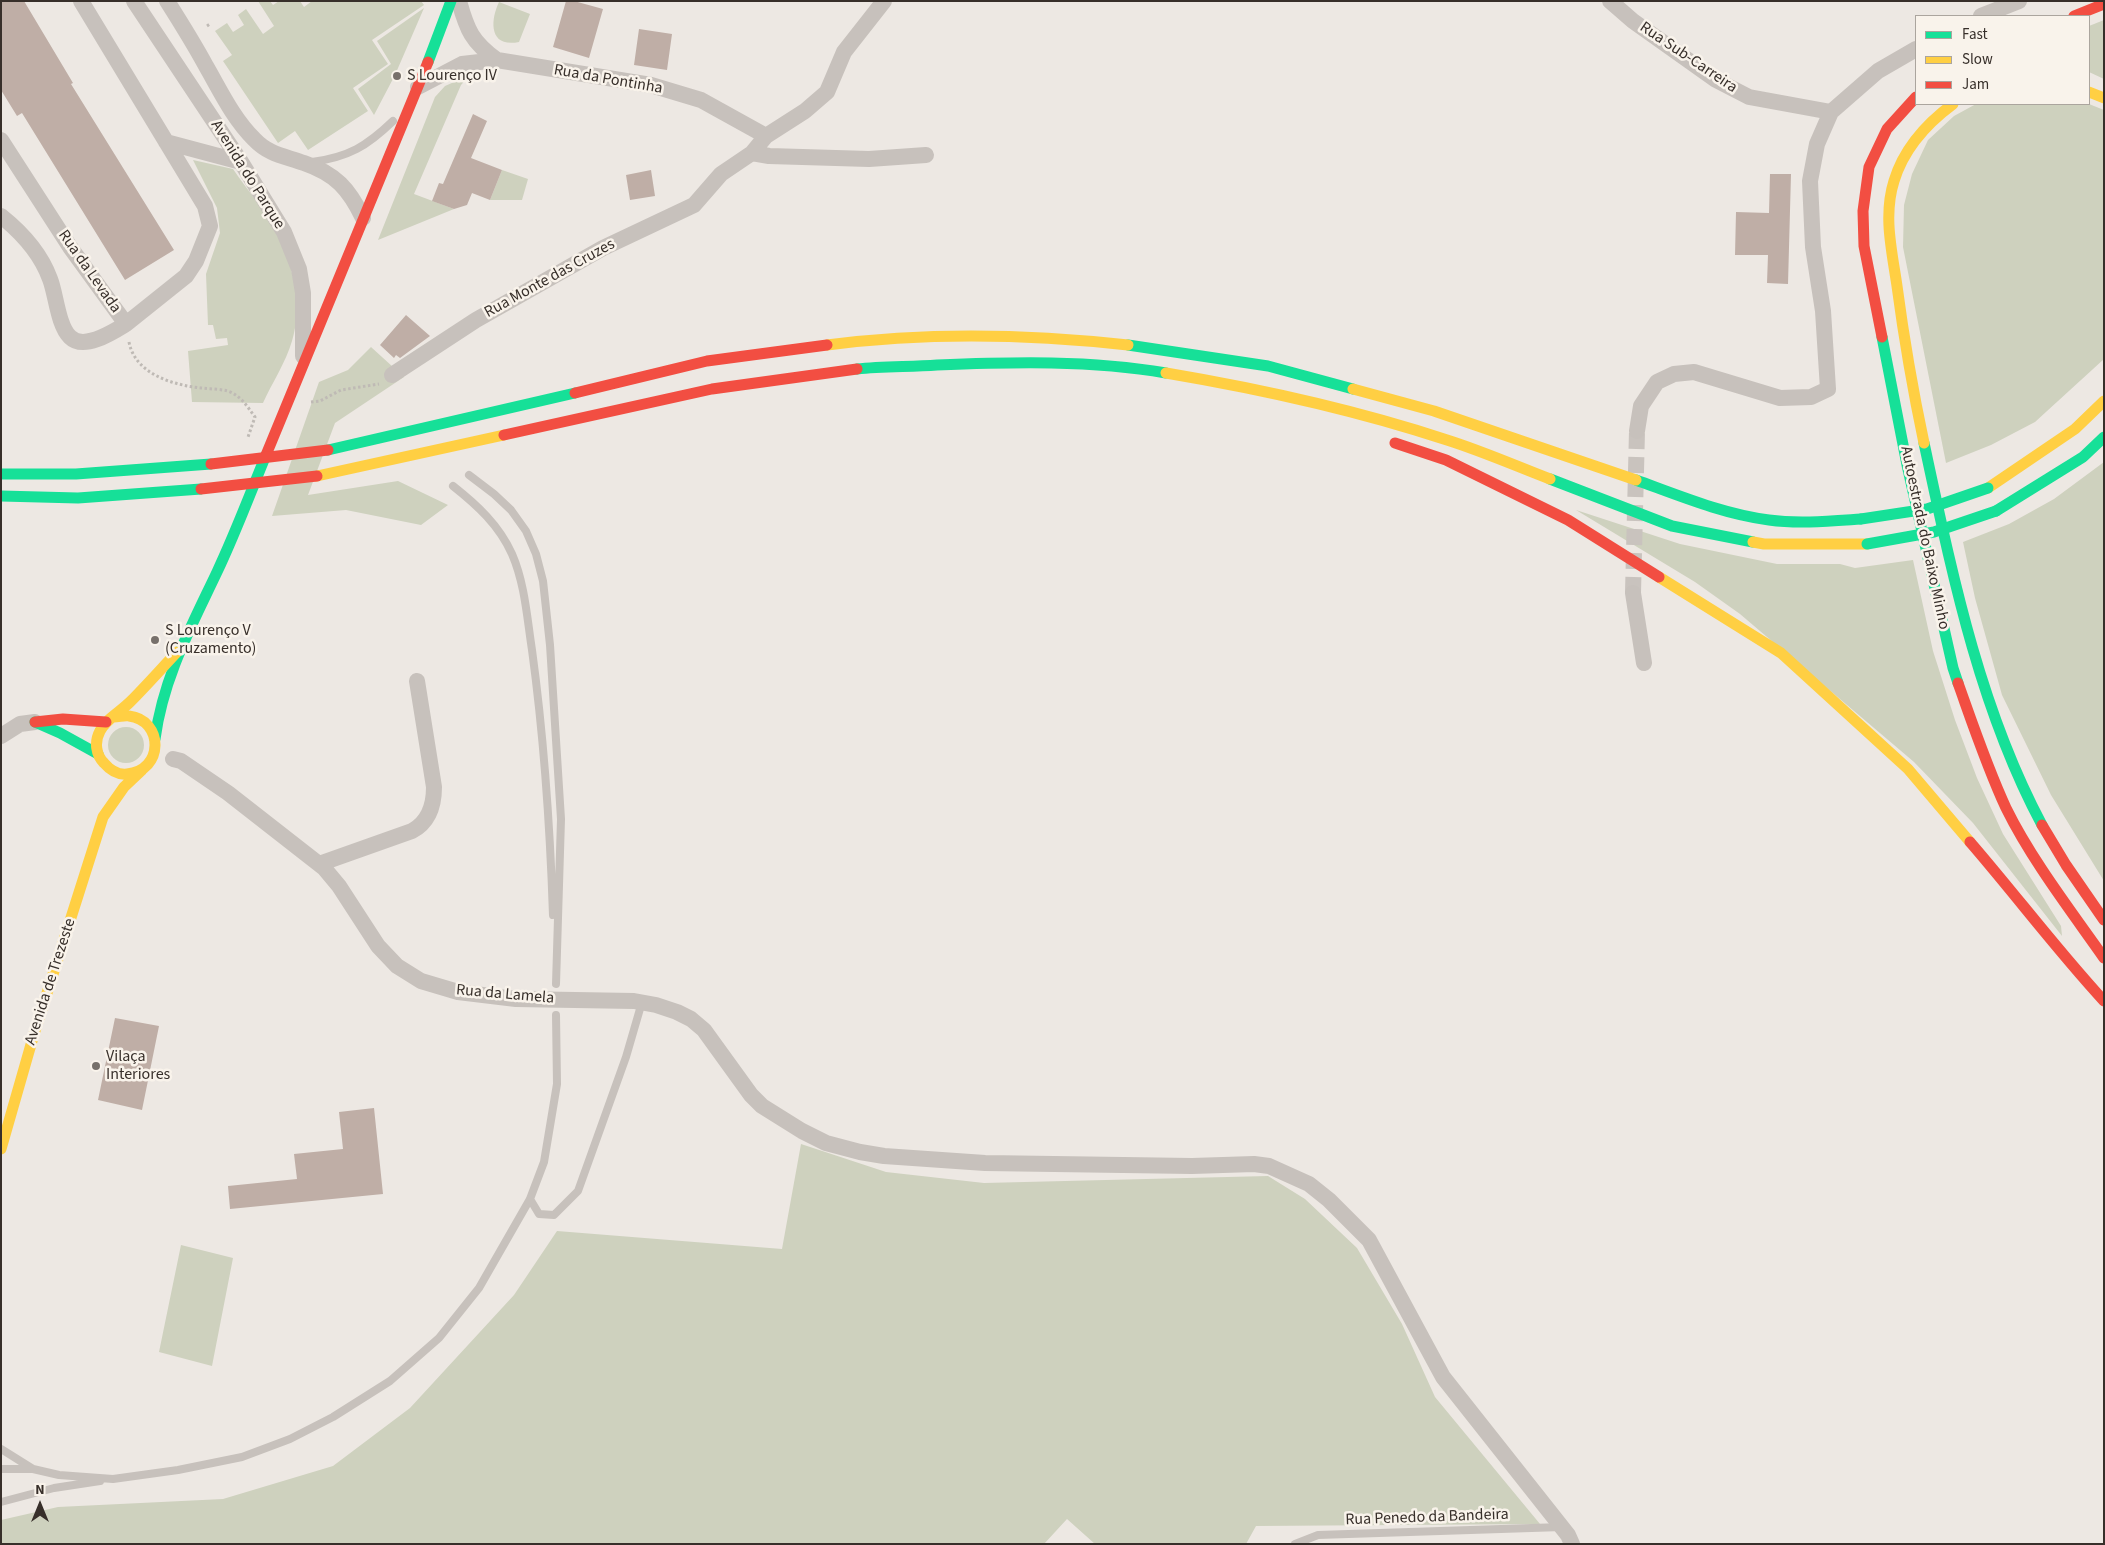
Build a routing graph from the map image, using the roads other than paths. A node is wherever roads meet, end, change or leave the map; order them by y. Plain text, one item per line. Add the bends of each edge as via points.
1 (81, 1) edge
2 (134, 1) edge
3 (167, 1) edge
4 (451, 1) edge
5 (459, 1) edge
6 (884, 1) edge
7 (1610, 1) edge
8 (2019, 1) edge
9 (2104, 4) edge
10 (1984, 15) edge
11 (2076, 15) edge
12 (1915, 51) edge
13 (497, 60) junction
14 (418, 87) junction
15 (2090, 92) edge
16 (1915, 98) edge
17 (2104, 98) edge
18 (1952, 105) edge
19 (408, 108) junction
20 (1831, 112) junction
21 (766, 136) junction
22 (1, 140) edge
23 (166, 142) junction
24 (752, 153) junction
25 (926, 154) dead end
26 (241, 162) junction
27 (305, 163) junction
28 (1, 216) edge
29 (363, 218) junction
30 (126, 324) junction
31 (302, 369) junction
32 (392, 375) road end
33 (1225, 383) junction
34 (2101, 396) edge
35 (1254, 400) dead end
36 (1637, 430) tunnel mouth
37 (2104, 437) edge
38 (1386, 440) dead end
39 (1, 474) edge
40 (469, 475) dead end
41 (453, 486) dead end
42 (1, 496) edge
43 (1633, 593) tunnel mouth
44 (180, 648) junction
45 (1644, 663) dead end
46 (417, 681) dead end
47 (110, 719) junction
48 (35, 722) junction
49 (1, 736) edge
50 (156, 741) junction
51 (99, 756) junction
52 (154, 758) junction
53 (174, 759) junction
54 (142, 770) junction
55 (101, 778) dead end
56 (103, 798) dead end
57 (103, 817) junction
58 (319, 864) junction
59 (2104, 920) edge
60 (2104, 958) edge
61 (2104, 1001) edge
62 (642, 1002) junction
63 (556, 1015) dead end
64 (1, 1149) edge
65 (530, 1199) junction
66 (1, 1449) edge
67 (1, 1469) edge
68 (33, 1469) junction
69 (113, 1479) junction
70 (2, 1501) edge
71 (1562, 1527) junction
72 (1296, 1544) edge
73 (1572, 1544) edge

1 - 23 street, Rua da Levada
2 - 26 street, Avenida do Parque
3 - 27 street, Avenida do Parque via 234,116 264,149
4 - 14 main road
5 - 13 street, Rua da Pontinha via 465,24 479,47
6 - 21 street via 844,52 827,92 805,111
7 - 20 street, Rua Sub-Carreira via 1716,80 1748,97
8 - 10 street
9 - 11 main road
12 - 20 street via 1878,70
13 - 14 street, Rua da Pontinha via 462,64
13 - 21 street, Rua da Pontinha via 651,85 700,100
14 - 19 main road
15 - 17 main road
16 - 60 main road, Autoestrada do Baixo Minho via 1887,129 1869,168 1863,211 1864,246 1907,465 1953,668 1983,752 2007,809
18 - 59 main road via 1938,114 1911,143 1896,175 1888,214 1900,317 1926,460 1966,625 2013,767 2036,814 2081,890
19 - 27 lane, Avenida do Parque via 375,139 355,150 336,159
19 - 29 main road
20 - 36 street via 1817,144 1810,181 1813,246 1823,311 1828,388 1811,396 1780,398 1694,372 1674,374 1657,382 1641,406
21 - 24 street, Rua Monte das Cruzes
22 - 30 street, Rua da Levada via 70,248
23 - 26 street
23 - 30 street, Rua da Levada via 205,206 210,226 196,261 186,276
24 - 25 street via 870,159
24 - 32 street, Rua Monte das Cruzes via 721,174 694,205 603,248 476,320
26 - 31 street, Avenida do Parque via 284,232 299,269 303,293
27 - 29 street, Avenida do Parque via 343,184
28 - 30 street via 18,230 39,257 50,278 63,326 70,337 78,341 100,340
29 - 31 main road
31 - 44 main road via 218,570
33 - 35 main road
33 - 37 main road, bridge via 1338,409 1448,440 1672,526 1764,544 1867,544 1934,532 1996,511 2083,457
33 - 42 main road, bridge via 1143,369 1006,362 860,369 712,388 317,476 258,484 78,498
34 - 39 main road, bridge via 2075,429 1988,488 1927,509 1861,519 1811,522 1769,520 1717,509 1434,411 1268,366 1164,349 1009,336 875,339 707,361 328,450 270,458 76,474
38 - 61 main road via 1446,460 1568,520 1782,653 1908,768
40 - 41 lane via 505,505 526,531 543,580 561,820 556,984 550,813 522,580 496,526
43 - 45 street
44 - 47 main road
44 - 50 main road via 158,717
46 - 58 street via 434,787 430,812 412,831
47 - 48 main road
47 - 50 main road via 123,714 140,718 147,723
47 - 51 main road via 97,737
48 - 49 street via 20,724
48 - 51 main road
50 - 52 main road
50 - 53 main road
51 - 54 main road via 116,773
51 - 55 main road
52 - 53 main road
52 - 54 main road
53 - 58 street, Rua da Lamela via 228,793
54 - 57 main road via 124,787
56 - 57 main road
57 - 64 main road, Avenida de Trezeste
58 - 62 street, Rua da Lamela via 339,886 378,946 397,966 421,981 458,992 516,999
62 - 65 lane via 578,1191 554,1215 539,1214
62 - 71 street, Rua da Lamela via 690,1019 704,1030 751,1096 788,1123 826,1143 884,1156 986,1163 1254,1164 1269,1166 1309,1184 1369,1240 1443,1377
63 - 65 lane via 557,1084 544,1162
65 - 69 lane via 479,1288 438,1338 390,1381 333,1418 242,1457
66 - 68 lane
67 - 68 lane
68 - 69 lane via 59,1475
69 - 70 lane via 54,1488
71 - 72 lane, Rua Penedo da Bandeira via 1318,1535
71 - 73 street, Rua da Lamela

